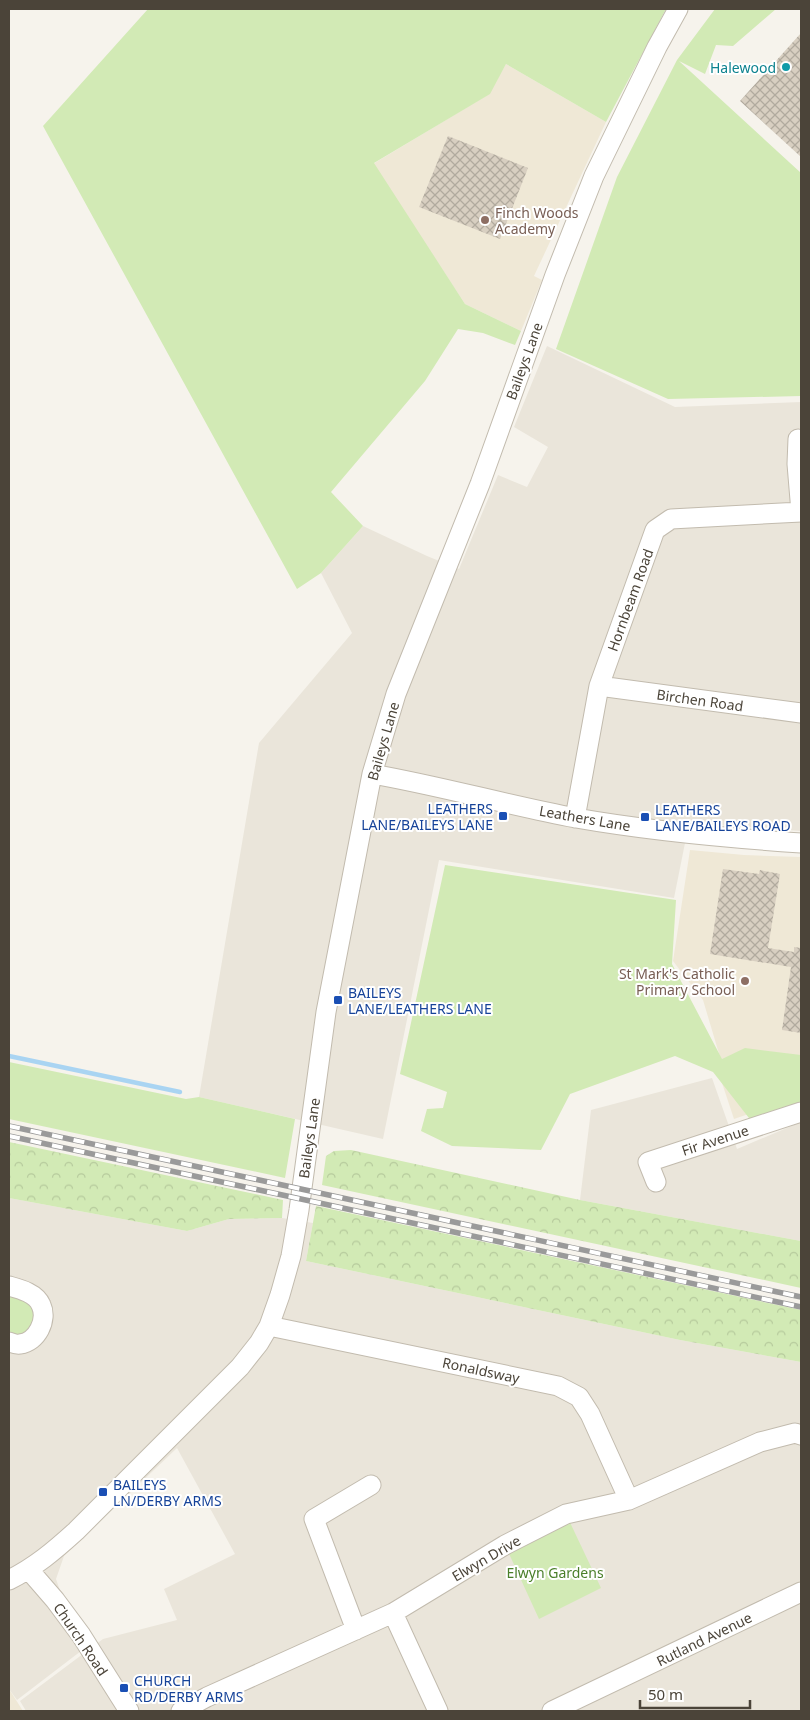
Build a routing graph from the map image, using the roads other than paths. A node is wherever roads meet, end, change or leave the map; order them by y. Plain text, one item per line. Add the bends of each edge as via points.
1 (678, 9) edge
2 (798, 438) dead end
3 (799, 464) edge
4 (801, 512) edge
5 (599, 686) junction
6 (801, 713) edge
7 (372, 774) junction
8 (575, 818) junction
9 (801, 843) edge
10 (801, 1112) edge
11 (656, 1182) dead end
12 (9, 1286) edge
13 (269, 1326) junction
14 (9, 1342) edge
15 (801, 1435) edge
16 (371, 1485) dead end
17 (629, 1500) junction
18 (29, 1570) junction
19 (9, 1580) edge
20 (801, 1592) edge
21 (393, 1613) junction
22 (356, 1630) junction
23 (129, 1711) edge
24 (181, 1711) edge
25 (438, 1711) edge
26 (552, 1711) edge

1 - 7 street, Baileys Lane via 594,176 480,484 396,694
2 - 3 street
3 - 4 street
4 - 5 street, Hornbeam Road via 670,519 655,530
5 - 6 street, Birchen Road
5 - 8 street, Hornbeam Road
7 - 8 street, Leathers Lane
7 - 13 street, Baileys Lane via 326,1012 291,1256
8 - 9 street, Leathers Lane via 744,840
10 - 11 street, Fir Avenue via 648,1162
12 - 14 street via 24,1290 41,1303 44,1317 30,1341 19,1345
13 - 17 street, Ronaldsway via 558,1386 579,1397 590,1414
13 - 18 street, Baileys Lane via 240,1367 216,1392 76,1532
15 - 17 street, Elwyn Drive via 795,1433 760,1442
16 - 22 street via 314,1519
17 - 21 street, Elwyn Drive via 566,1514 505,1545
18 - 19 street, Baileys Lane
18 - 23 street, Church Road via 81,1635
20 - 26 street, Rutland Avenue
21 - 22 street, Elwyn Drive
21 - 25 street
22 - 24 street, Elwyn Drive

